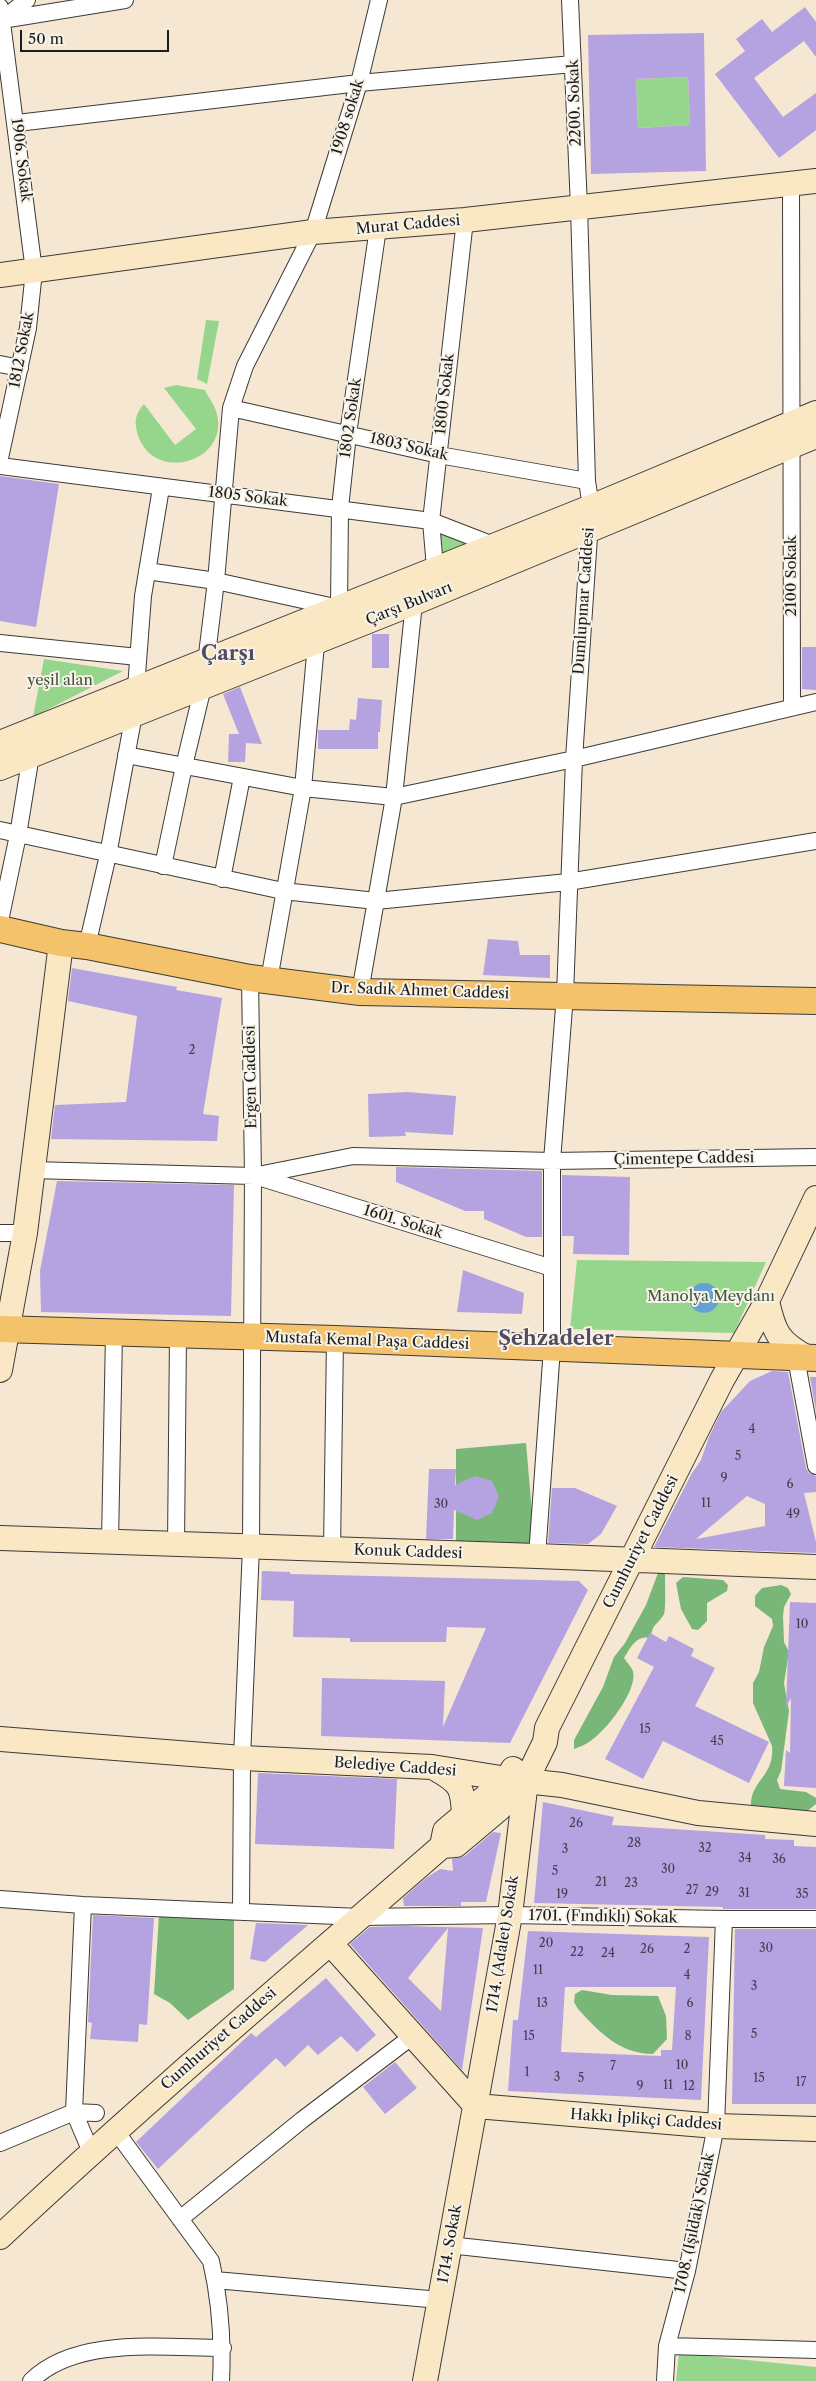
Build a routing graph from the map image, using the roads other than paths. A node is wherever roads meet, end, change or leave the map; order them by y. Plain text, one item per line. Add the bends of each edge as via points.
1 (27, 0) edge
2 (125, 0) edge
3 (379, 0) edge
4 (570, 0) edge
5 (1, 16) edge
6 (573, 64) junction
7 (359, 83) junction
8 (16, 123) junction
9 (816, 181) edge
10 (791, 185) junction
11 (579, 207) junction
12 (465, 220) junction
13 (378, 228) junction
14 (313, 232) junction
15 (34, 271) junction
16 (0, 275) edge
17 (0, 364) edge
18 (20, 368) junction
19 (231, 408) junction
20 (816, 412) edge
21 (793, 422) junction
22 (348, 434) junction
23 (816, 436) edge
24 (791, 445) junction
25 (438, 455) junction
26 (0, 458) edge
27 (0, 466) edge
28 (587, 481) junction
29 (161, 488) junction
30 (224, 494) junction
31 (340, 508) junction
32 (590, 518) junction
33 (430, 521) junction
34 (492, 545) junction
35 (148, 570) junction
36 (425, 572) junction
37 (216, 581) junction
38 (416, 602) junction
39 (339, 608) junction
40 (316, 629) junction
41 (0, 643) edge
42 (138, 657) junction
43 (206, 660) junction
44 (137, 686) junction
45 (203, 687) junction
46 (816, 702) edge
47 (792, 708) junction
48 (134, 714) junction
49 (34, 728) junction
50 (0, 743) edge
51 (126, 755) junction
52 (31, 756) junction
53 (574, 759) junction
54 (184, 766) junction
55 (0, 768) edge
56 (242, 777) junction
57 (303, 788) junction
58 (394, 797) junction
59 (0, 830) edge
60 (18, 834) junction
61 (816, 841) edge
62 (108, 855) junction
63 (163, 866) junction
64 (222, 879) junction
65 (568, 882) junction
66 (283, 892) junction
67 (376, 901) junction
68 (0, 921) edge
69 (0, 929) edge
70 (74, 945) junction
71 (259, 979) junction
72 (360, 992) junction
73 (565, 996) junction
74 (816, 1001) edge
75 (816, 1157) edge
76 (552, 1161) junction
77 (32, 1170) junction
78 (253, 1176) junction
79 (816, 1198) edge
80 (0, 1233) edge
81 (25, 1233) junction
82 (552, 1268) junction
83 (767, 1301) junction
84 (4, 1329) edge
85 (114, 1333) junction
86 (178, 1335) junction
87 (250, 1337) junction
88 (335, 1339) junction
89 (552, 1348) junction
90 (735, 1356) junction
91 (807, 1358) edge
92 (0, 1370) edge
93 (816, 1466) edge
94 (0, 1538) edge
95 (110, 1542) junction
96 (176, 1544) junction
97 (251, 1547) junction
98 (332, 1550) junction
99 (537, 1556) junction
100 (632, 1560) junction
101 (816, 1568) edge
102 (0, 1740) edge
103 (242, 1758) junction
104 (432, 1767) junction
105 (516, 1780) junction
106 (464, 1816) junction
107 (816, 1824) edge
108 (442, 1846) junction
109 (0, 1899) edge
110 (83, 1905) junction
111 (241, 1912) junction
112 (510, 1914) junction
113 (360, 1917) junction
114 (724, 1919) junction
115 (816, 1919) edge
116 (330, 1943) junction
117 (414, 2035) junction
118 (476, 2106) junction
119 (74, 2112) junction
120 (96, 2113) dead end
121 (716, 2126) junction
122 (816, 2129) edge
123 (115, 2130) junction
124 (0, 2143) edge
125 (91, 2152) junction
126 (180, 2219) junction
127 (0, 2237) edge
128 (449, 2245) junction
129 (687, 2271) junction
130 (215, 2280) junction
131 (440, 2300) junction
132 (667, 2346) junction
133 (223, 2348) junction
134 (816, 2350) edge
135 (31, 2381) edge
136 (221, 2381) edge
137 (425, 2381) edge
138 (665, 2381) edge

1 - 5 street
2 - 5 street
3 - 7 street, 1908 sokak
4 - 6 street, 2200. Sokak
5 - 8 street, 1906. Sokak
6 - 7 street
6 - 11 street, 2200. Sokak
7 - 8 street
7 - 14 street, 1908 sokak
8 - 15 street, 1906. Sokak
9 - 10 street, Murat Caddesi
10 - 11 street, Murat Caddesi
10 - 21 street, 2100 Sokak
11 - 12 street, Murat Caddesi
11 - 28 street, Dumlupınar Caddesi
12 - 13 street, Murat Caddesi
12 - 25 street, 1800 Sokak
13 - 14 street, Murat Caddesi
13 - 22 street, 1802 Sokak
14 - 15 street, Murat Caddesi
14 - 19 street, 1908 sokak via 245,366
15 - 16 street, Murat Caddesi
15 - 18 street, 1812 Sokak
17 - 18 street
18 - 26 street, 1812 Sokak
19 - 22 street, 1803 Sokak
19 - 30 street, 1908 sokak
20 - 21 street, Çarşı Bulvarı
21 - 24 street, 2100 Sokak
21 - 32 street, Çarşı Bulvarı
22 - 25 street, 1803 Sokak
22 - 31 street, 1802 Sokak
23 - 24 street, Çarşı Bulvarı
24 - 32 street, Çarşı Bulvarı
24 - 47 street, 2100 Sokak
25 - 28 street, 1803 Sokak
25 - 33 street, 1800 Sokak
27 - 29 street, 1805 Sokak
28 - 32 street, Dumlupınar Caddesi
29 - 30 street, 1805 Sokak
29 - 35 street
30 - 31 street, 1805 Sokak
30 - 37 street, 1908 sokak
31 - 33 street, 1805 Sokak
31 - 39 street, 1802 Sokak
32 - 34 street, Çarşı Bulvarı
32 - 38 street, Çarşı Bulvarı
32 - 53 street, Dumlupınar Caddesi
33 - 34 street, 1805 Sokak
33 - 36 street, 1800 Sokak
34 - 36 street, Çarşı Bulvarı
35 - 37 street
35 - 42 street
36 - 38 street, 1800 Sokak
36 - 39 street, Çarşı Bulvarı
37 - 39 street
37 - 43 street, 1908 sokak
38 - 40 street, Çarşı Bulvarı
38 - 58 street, 1800 Sokak
39 - 40 street, Çarşı Bulvarı
40 - 43 street, Çarşı Bulvarı
40 - 45 street, Çarşı Bulvarı
40 - 57 street, Ergen Caddesi
41 - 42 street
42 - 44 street
43 - 44 street, Çarşı Bulvarı
43 - 45 street, 1908 sokak
44 - 48 street
44 - 49 street, Çarşı Bulvarı
45 - 48 street, Çarşı Bulvarı
45 - 54 street, 1908 sokak
46 - 47 street
47 - 53 street
48 - 51 street
48 - 52 street, Çarşı Bulvarı
49 - 50 street, Çarşı Bulvarı
49 - 52 street
51 - 54 street
51 - 62 street
52 - 55 street, Çarşı Bulvarı
52 - 60 street
53 - 58 street
53 - 65 street, Dumlupınar Caddesi
54 - 56 street
54 - 63 street, 1908 sokak
56 - 57 street
56 - 64 street
57 - 58 street
57 - 66 street, Ergen Caddesi
58 - 67 street, 1800 Sokak
59 - 60 street
60 - 62 street
60 - 68 street
61 - 65 street
62 - 63 street
62 - 70 street
63 - 64 street
64 - 66 street
65 - 67 street
65 - 73 street, Dumlupınar Caddesi
66 - 67 street
66 - 71 street, Ergen Caddesi
67 - 72 street, 1800 Sokak
69 - 70 main road, Dr. Sadık Ahmet Caddesi
70 - 71 main road, Dr. Sadık Ahmet Caddesi
70 - 77 street
71 - 72 main road, Dr. Sadık Ahmet Caddesi
71 - 78 street, Ergen Caddesi
72 - 73 main road, Dr. Sadık Ahmet Caddesi
73 - 74 main road, Dr. Sadık Ahmet Caddesi
73 - 76 street, Dumlupınar Caddesi
75 - 76 street, Çimentepe Caddesi
76 - 78 street, Çimentepe Caddesi via 352,1156
76 - 82 street, Dumlupınar Caddesi
77 - 78 street
77 - 81 street
78 - 82 street, 1601. Sokak
78 - 87 street, Ergen Caddesi
79 - 83 street, Cumhuriyet Caddesi
80 - 81 street
81 - 84 street
82 - 89 street, Dumlupınar Caddesi
83 - 90 street, Cumhuriyet Caddesi
83 - 91 street via 770,1318 781,1341
84 - 85 main road, Mustafa Kemal Paşa Caddesi
84 - 92 street
85 - 86 main road, Mustafa Kemal Paşa Caddesi
85 - 95 street
86 - 87 main road, Mustafa Kemal Paşa Caddesi
86 - 96 street
87 - 88 main road, Mustafa Kemal Paşa Caddesi
87 - 97 street, Ergen Caddesi
88 - 89 main road, Mustafa Kemal Paşa Caddesi
88 - 98 street
89 - 90 main road, Mustafa Kemal Paşa Caddesi
89 - 99 street, Dumlupınar Caddesi
90 - 91 main road, Mustafa Kemal Paşa Caddesi
90 - 100 street, Cumhuriyet Caddesi
91 - 93 street
94 - 95 street, Konuk Caddesi
95 - 96 street, Konuk Caddesi
96 - 97 street, Konuk Caddesi
97 - 98 street, Konuk Caddesi
97 - 103 street, Ergen Caddesi
98 - 99 street, Konuk Caddesi
99 - 100 street, Konuk Caddesi
100 - 101 street, Konuk Caddesi
100 - 105 street, Cumhuriyet Caddesi via 547,1728 534,1738
102 - 103 street, Belediye Caddesi
103 - 104 street, Belediye Caddesi
103 - 111 street, Ergen Caddesi
104 - 105 street, Belediye Caddesi
104 - 106 street via 453,1779 463,1795
105 - 106 street, Cumhuriyet Caddesi
105 - 107 street, Belediye Caddesi via 698,1813
105 - 108 street, Cumhuriyet Caddesi via 500,1808 456,1845
105 - 112 street, 1714. (Adalet) Sokak
106 - 108 street, Cumhuriyet Caddesi via 445,1831
108 - 113 street, Cumhuriyet Caddesi
109 - 110 street, 1701. (Fındıklı) Sokak
110 - 111 street, 1701. (Fındıklı) Sokak
110 - 119 street
111 - 113 street, 1701. (Fındıklı) Sokak
112 - 113 street, 1701. (Fındıklı) Sokak
112 - 114 street, 1701. (Fındıklı) Sokak
112 - 118 street, 1714. (Adalet) Sokak
113 - 116 street, Cumhuriyet Caddesi
114 - 115 street, 1701. (Fındıklı) Sokak
114 - 121 street, 1708. (Işıldak) Sokak
116 - 117 street
116 - 123 street, Cumhuriyet Caddesi
117 - 118 street
117 - 126 street
118 - 121 street, Hakkı İplikçi Caddesi
118 - 128 street, 1714. Sokak
119 - 120 street
119 - 124 street
119 - 125 street
121 - 122 street, Hakkı İplikçi Caddesi
121 - 129 street, 1708. (Işıldak) Sokak
123 - 125 street, Cumhuriyet Caddesi
123 - 126 street
125 - 127 street, Cumhuriyet Caddesi
126 - 130 street via 211,2261
128 - 129 street
128 - 131 street, 1714. Sokak
129 - 132 street, 1708. (Işıldak) Sokak
130 - 131 street
130 - 133 street
131 - 137 street, 1714. Sokak
132 - 134 street
132 - 138 street, 1708. (Işıldak) Sokak
133 - 135 street via 106,2348 72,2355
133 - 136 street

